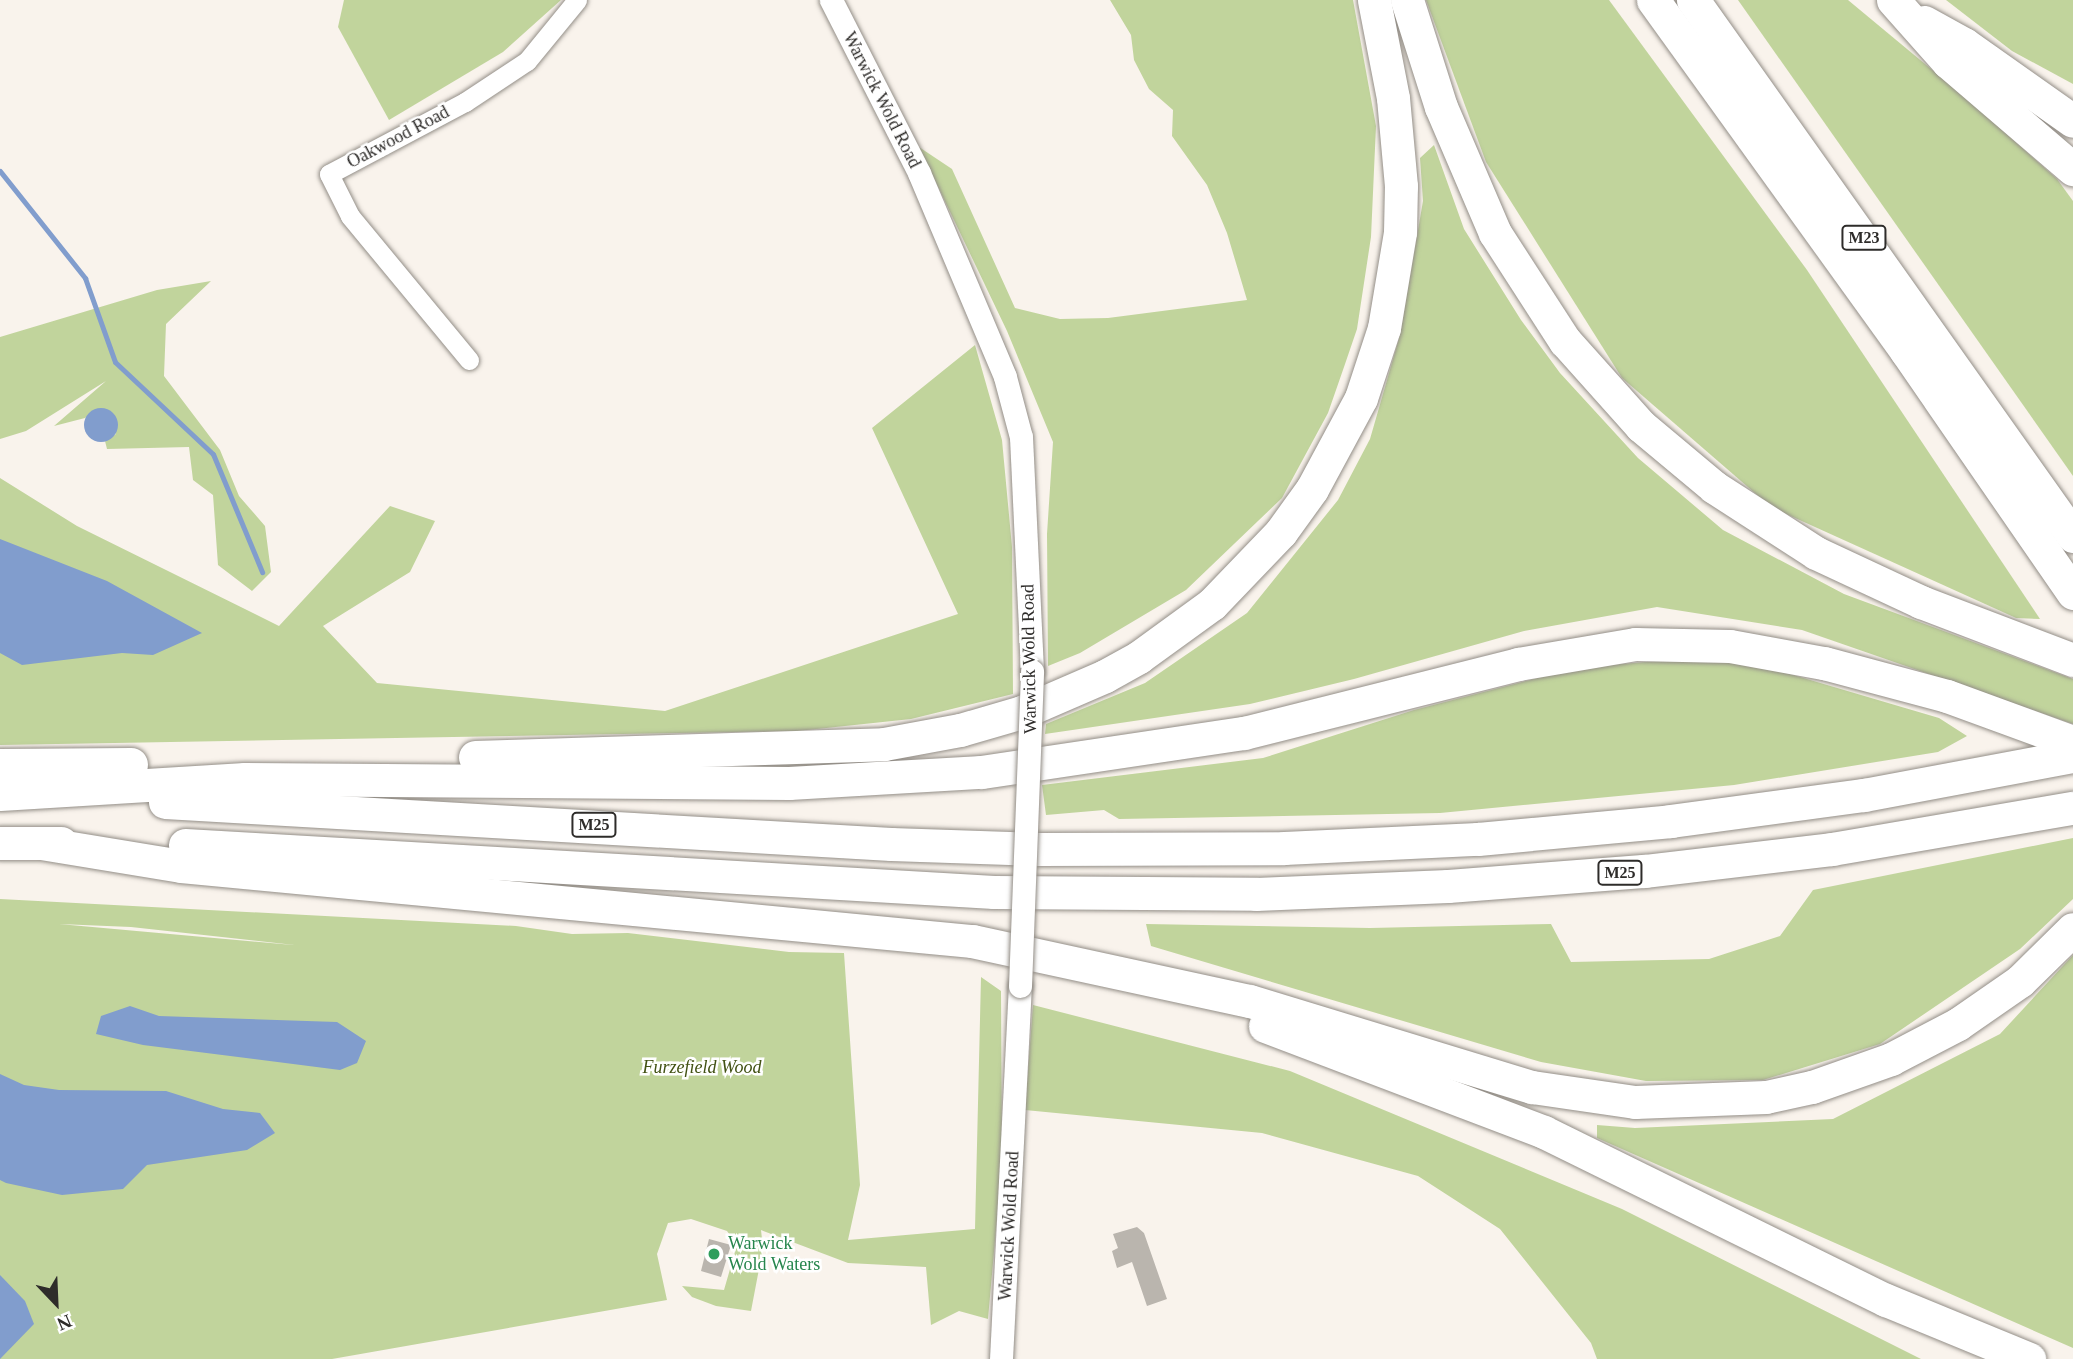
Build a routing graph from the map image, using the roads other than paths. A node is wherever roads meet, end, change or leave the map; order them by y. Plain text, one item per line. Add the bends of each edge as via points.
1 (577, 0) edge
2 (831, 0) edge
3 (1374, 0) edge
4 (1407, 0) edge
5 (1653, 0) edge
6 (1693, 0) edge
7 (1901, 7) edge
8 (2073, 121) edge
9 (2073, 169) edge
10 (469, 360) dead end
11 (2019, 487) junction
12 (2073, 536) edge
13 (2073, 593) edge
14 (2069, 659) edge
15 (2073, 742) edge
16 (2073, 757) edge
17 (0, 765) edge
18 (0, 795) edge
19 (2073, 808) edge
20 (0, 843) edge
21 (41, 843) junction
22 (2073, 929) edge
23 (1167, 984) junction
24 (1001, 1359) edge
25 (2029, 1359) edge

1 - 10 street, Oakwood Road via 527,61 465,102 330,174 350,216
2 - 24 street, Warwick Wold Road, bridge via 919,173 1005,377 1021,437 1032,671
3 - 17 highway via 1399,143 1400,232 1384,328 1361,398 1335,451 1281,532 1212,604 1139,657 1022,712 960,730 884,744 450,758
4 - 14 highway via 1454,141 1495,233 1565,341 1641,426 1725,495 1816,553 1921,602
5 - 11 highway, M23
6 - 11 highway, M23
7 - 8 highway via 1964,44
7 - 9 highway via 1948,62
11 - 12 highway, M23
11 - 13 highway, M23
15 - 18 highway via 1947,696 1777,653 1730,646 1635,644 1518,664 1220,738 982,772 789,783 220,780
16 - 18 highway, M25 via 1864,795 1671,821 1478,839 1256,849 1052,850 891,844 334,809
19 - 21 highway, M25 via 1832,849 1645,871 1256,894 994,892 355,852
20 - 21 highway, M25
21 - 23 highway via 181,866 972,942
22 - 23 highway via 2046,958 1968,1017 1891,1059 1812,1087 1724,1102 1635,1102 1532,1087 1250,1001
23 - 25 highway via 1544,1132 1886,1300

